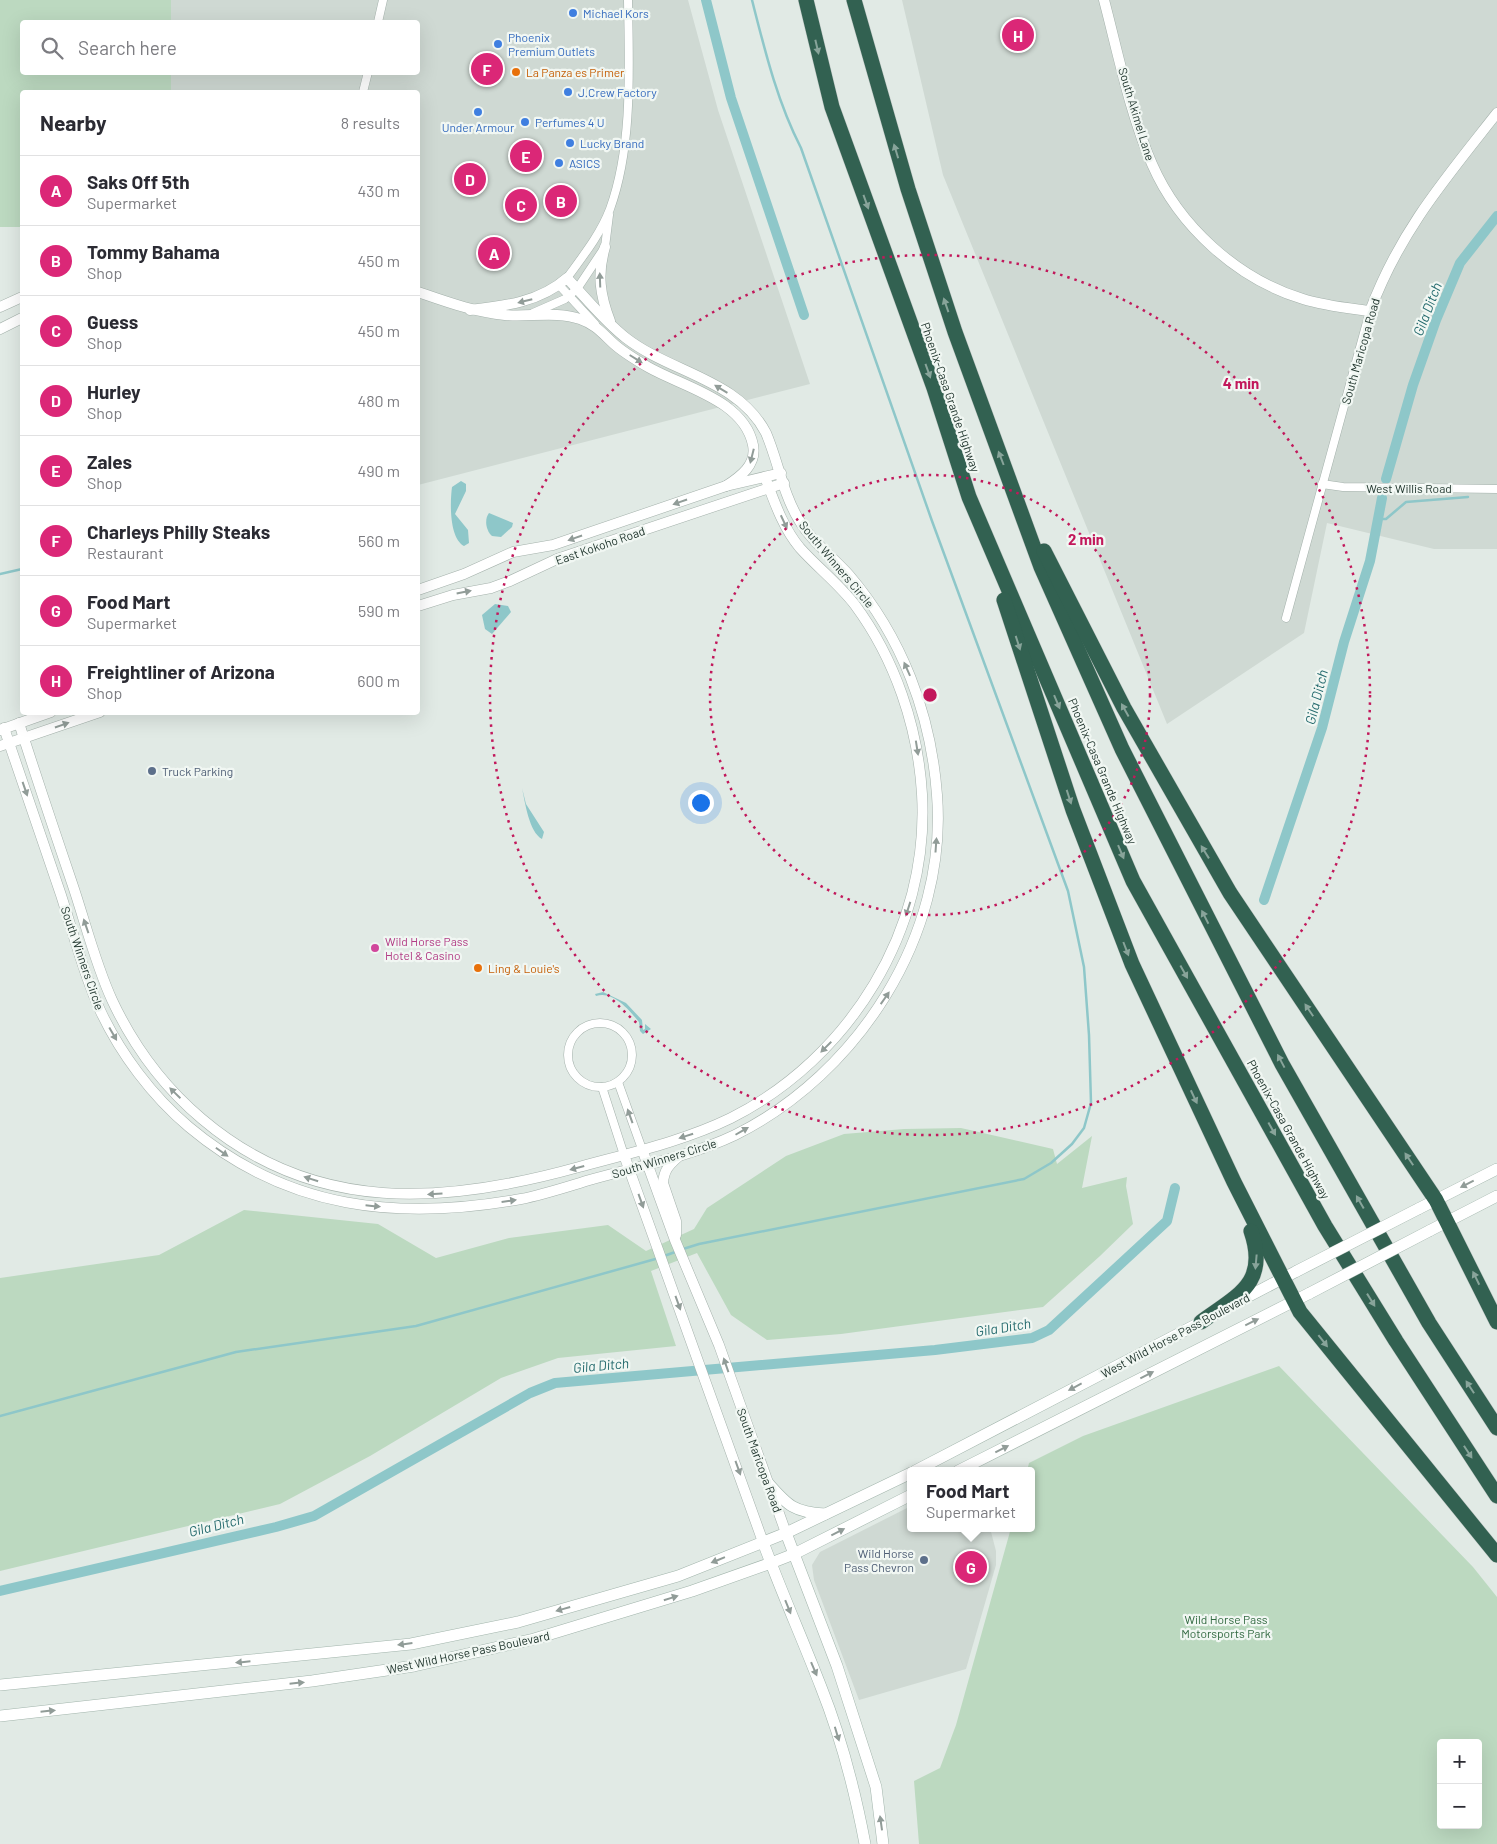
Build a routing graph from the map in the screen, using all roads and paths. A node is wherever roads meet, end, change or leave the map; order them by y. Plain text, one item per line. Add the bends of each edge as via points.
1 (383, 0) edge
2 (628, 0) edge
3 (806, 0) edge
4 (854, 0) edge
5 (1104, 0) edge
6 (378, 20) edge
7 (367, 75) edge
8 (364, 90) edge
9 (1497, 113) edge
10 (609, 210) junction
11 (604, 247) junction
12 (567, 278) junction
13 (559, 285) junction
14 (420, 291) edge
15 (573, 292) junction
16 (20, 298) edge
17 (11, 302) junction
18 (0, 307) edge
19 (470, 310) junction
20 (1370, 310) junction
21 (20, 316) edge
22 (523, 316) junction
23 (20, 319) edge
24 (598, 328) junction
25 (0, 329) edge
26 (626, 338) junction
27 (765, 477) junction
28 (782, 478) junction
29 (1322, 484) junction
30 (726, 486) junction
31 (769, 488) junction
32 (1497, 489) edge
33 (969, 497) junction
34 (1019, 504) junction
35 (546, 546) junction
36 (550, 562) junction
37 (420, 589) edge
38 (420, 605) edge
39 (1286, 618) dead end
40 (42, 715) edge
41 (91, 715) edge
42 (925, 721) junction
43 (19, 723) junction
44 (911, 724) junction
45 (2, 729) edge
46 (24, 738) junction
47 (5, 745) edge
48 (858, 1008) junction
49 (871, 1017) junction
50 (618, 1082) junction
51 (602, 1087) junction
52 (642, 1149) junction
53 (680, 1154) junction
54 (624, 1155) junction
55 (647, 1164) junction
56 (630, 1169) junction
57 (1497, 1169) edge
58 (1234, 1182) junction
59 (483, 1189) junction
60 (468, 1192) junction
61 (1497, 1196) edge
62 (1436, 1200) junction
63 (486, 1204) junction
64 (470, 1206) junction
65 (1448, 1222) junction
66 (675, 1240) junction
67 (1282, 1278) junction
68 (1295, 1301) junction
69 (1201, 1322) junction
70 (1497, 1322) edge
71 (1497, 1428) edge
72 (923, 1467) edge
73 (966, 1467) edge
74 (907, 1475) edge
75 (768, 1483) junction
76 (1497, 1496) edge
77 (907, 1497) edge
78 (826, 1514) junction
79 (786, 1533) junction
80 (763, 1542) junction
81 (794, 1554) junction
82 (1497, 1555) edge
83 (771, 1563) junction
84 (842, 1680) junction
85 (0, 1685) edge
86 (822, 1687) junction
87 (0, 1716) edge
88 (878, 1802) junction
89 (858, 1806) junction
90 (865, 1844) edge
91 (884, 1844) edge

1 - 6 street
2 - 10 street via 624,161
3 -> 33 highway, Phoenix-Casa Grande Highway via 832,107 934,388
34 -> 4 highway, Phoenix-Casa Grande Highway via 931,260
5 - 20 street, South Akimel Lane via 1141,137 1152,165 1182,215 1207,243 1262,280 1301,299
7 - 8 street
9 - 20 street, South Maricopa Road via 1427,202 1402,240
10 - 11 street
10 - 12 street via 592,244
11 - 15 street
26 -> 11 street via 611,323 601,294 599,279
12 - 13 street
12 - 15 street, South Winners Circle
13 - 15 street, South Winners Circle
13 -> 19 street via 534,298 506,306
14 - 19 street
15 - 22 street
15 - 24 street, South Winners Circle
15 - 26 street, South Winners Circle
16 - 17 street
17 - 18 street
17 - 21 street
19 - 22 street
20 - 29 street, South Maricopa Road
22 - 24 street via 565,316
23 - 25 street
24 -> 30 street, South Winners Circle via 631,356 729,409 751,432 754,450 751,461 746,471
28 -> 26 street, South Winners Circle via 759,419 740,400
27 - 28 street, East Kokoho Road
27 - 30 street, East Kokoho Road
27 - 31 street, South Winners Circle
28 - 31 street, East Kokoho Road
42 -> 28 street, South Winners Circle via 917,692 897,645 870,602 800,523
29 - 32 street, West Willis Road
29 - 39 street, South Maricopa Road
30 -> 35 street, East Kokoho Road
31 - 36 street, East Kokoho Road
31 -> 44 street, South Winners Circle via 786,528 856,607 883,649
33 -> 58 highway via 1073,810 1132,964
33 -> 76 highway, Phoenix-Casa Grande Highway via 1134,881 1325,1226
62 -> 34 highway via 1201,845 1124,708
71 -> 34 highway, Phoenix-Casa Grande Highway via 1429,1323 1282,1064 1214,934 1118,740 1042,567
35 - 36 street
35 - 37 street, East Kokoho Road via 513,552
38 -> 36 street, East Kokoho Road via 491,588
40 - 43 street
46 -> 41 street
42 - 44 street
49 -> 42 street, South Winners Circle via 889,992 912,944 927,897 936,849 938,800
43 - 45 street
43 - 46 street, South Winners Circle
44 -> 48 street, South Winners Circle via 917,744 922,797 921,846 913,893 899,937 876,984
45 - 47 street, South Winners Circle
46 - 47 street
60 -> 46 street, South Winners Circle via 409,1196 339,1188 307,1178 274,1165 232,1142 170,1088 136,1044 111,998
47 -> 64 street, South Winners Circle via 99,1009 128,1060 187,1126 224,1154 269,1179 339,1203 412,1211
48 - 49 street
48 -> 52 street, South Winners Circle via 840,1033 768,1098 728,1119
53 -> 49 street, South Winners Circle via 734,1135 778,1110 854,1042
50 - 51 street
50 - 51 street via 631,1065 630,1043 615,1026 605,1022 593,1023 574,1034 567,1055 575,1077 583,1083
52 -> 50 street, South Maricopa Road
51 - 54 street, South Maricopa Road
52 - 54 street, South Winners Circle
52 - 55 street, South Maricopa Road
53 - 55 street, South Winners Circle
53 - 66 street via 668,1166 664,1177 676,1221
54 - 56 street, South Maricopa Road
54 -> 59 street, South Winners Circle via 526,1182
55 - 56 street, South Winners Circle
55 - 66 street, South Maricopa Road
63 -> 56 street, South Winners Circle via 532,1196
56 -> 80 street, South Maricopa Road
57 -> 62 main road, West Wild Horse Pass Boulevard
58 - 67 highway
58 -> 69 highway via 1258,1264 1252,1279 1240,1293
59 - 60 street, South Winners Circle
59 - 63 street
60 - 64 street
61 - 65 main road, West Wild Horse Pass Boulevard
62 - 65 highway
62 - 67 main road, West Wild Horse Pass Boulevard, bridge
63 - 64 street, South Winners Circle
65 - 68 main road, West Wild Horse Pass Boulevard, bridge
70 -> 65 highway
75 -> 66 street, South Maricopa Road via 719,1345
67 - 68 highway
67 - 69 main road, West Wild Horse Pass Boulevard
73 -> 68 main road, West Wild Horse Pass Boulevard
68 -> 82 highway via 1300,1312
69 -> 72 main road, West Wild Horse Pass Boulevard
74 - 78 main road, West Wild Horse Pass Boulevard
75 - 78 main road via 795,1510
75 - 79 street, South Maricopa Road
81 -> 77 main road, West Wild Horse Pass Boulevard
78 - 79 main road, West Wild Horse Pass Boulevard
79 - 80 main road, West Wild Horse Pass Boulevard
79 - 81 main road, South Maricopa Road
80 - 83 main road, South Maricopa Road
80 -> 85 main road, West Wild Horse Pass Boulevard via 669,1579 518,1622 410,1644
81 - 83 main road, West Wild Horse Pass Boulevard
81 - 84 main road, South Maricopa Road
83 -> 86 main road, South Maricopa Road
87 -> 83 main road, West Wild Horse Pass Boulevard via 312,1681 414,1666 534,1640
84 - 86 main road
84 - 88 main road, South Maricopa Road
86 -> 89 main road, South Maricopa Road
88 - 89 main road
91 -> 88 main road, South Maricopa Road
89 - 90 main road, South Maricopa Road

